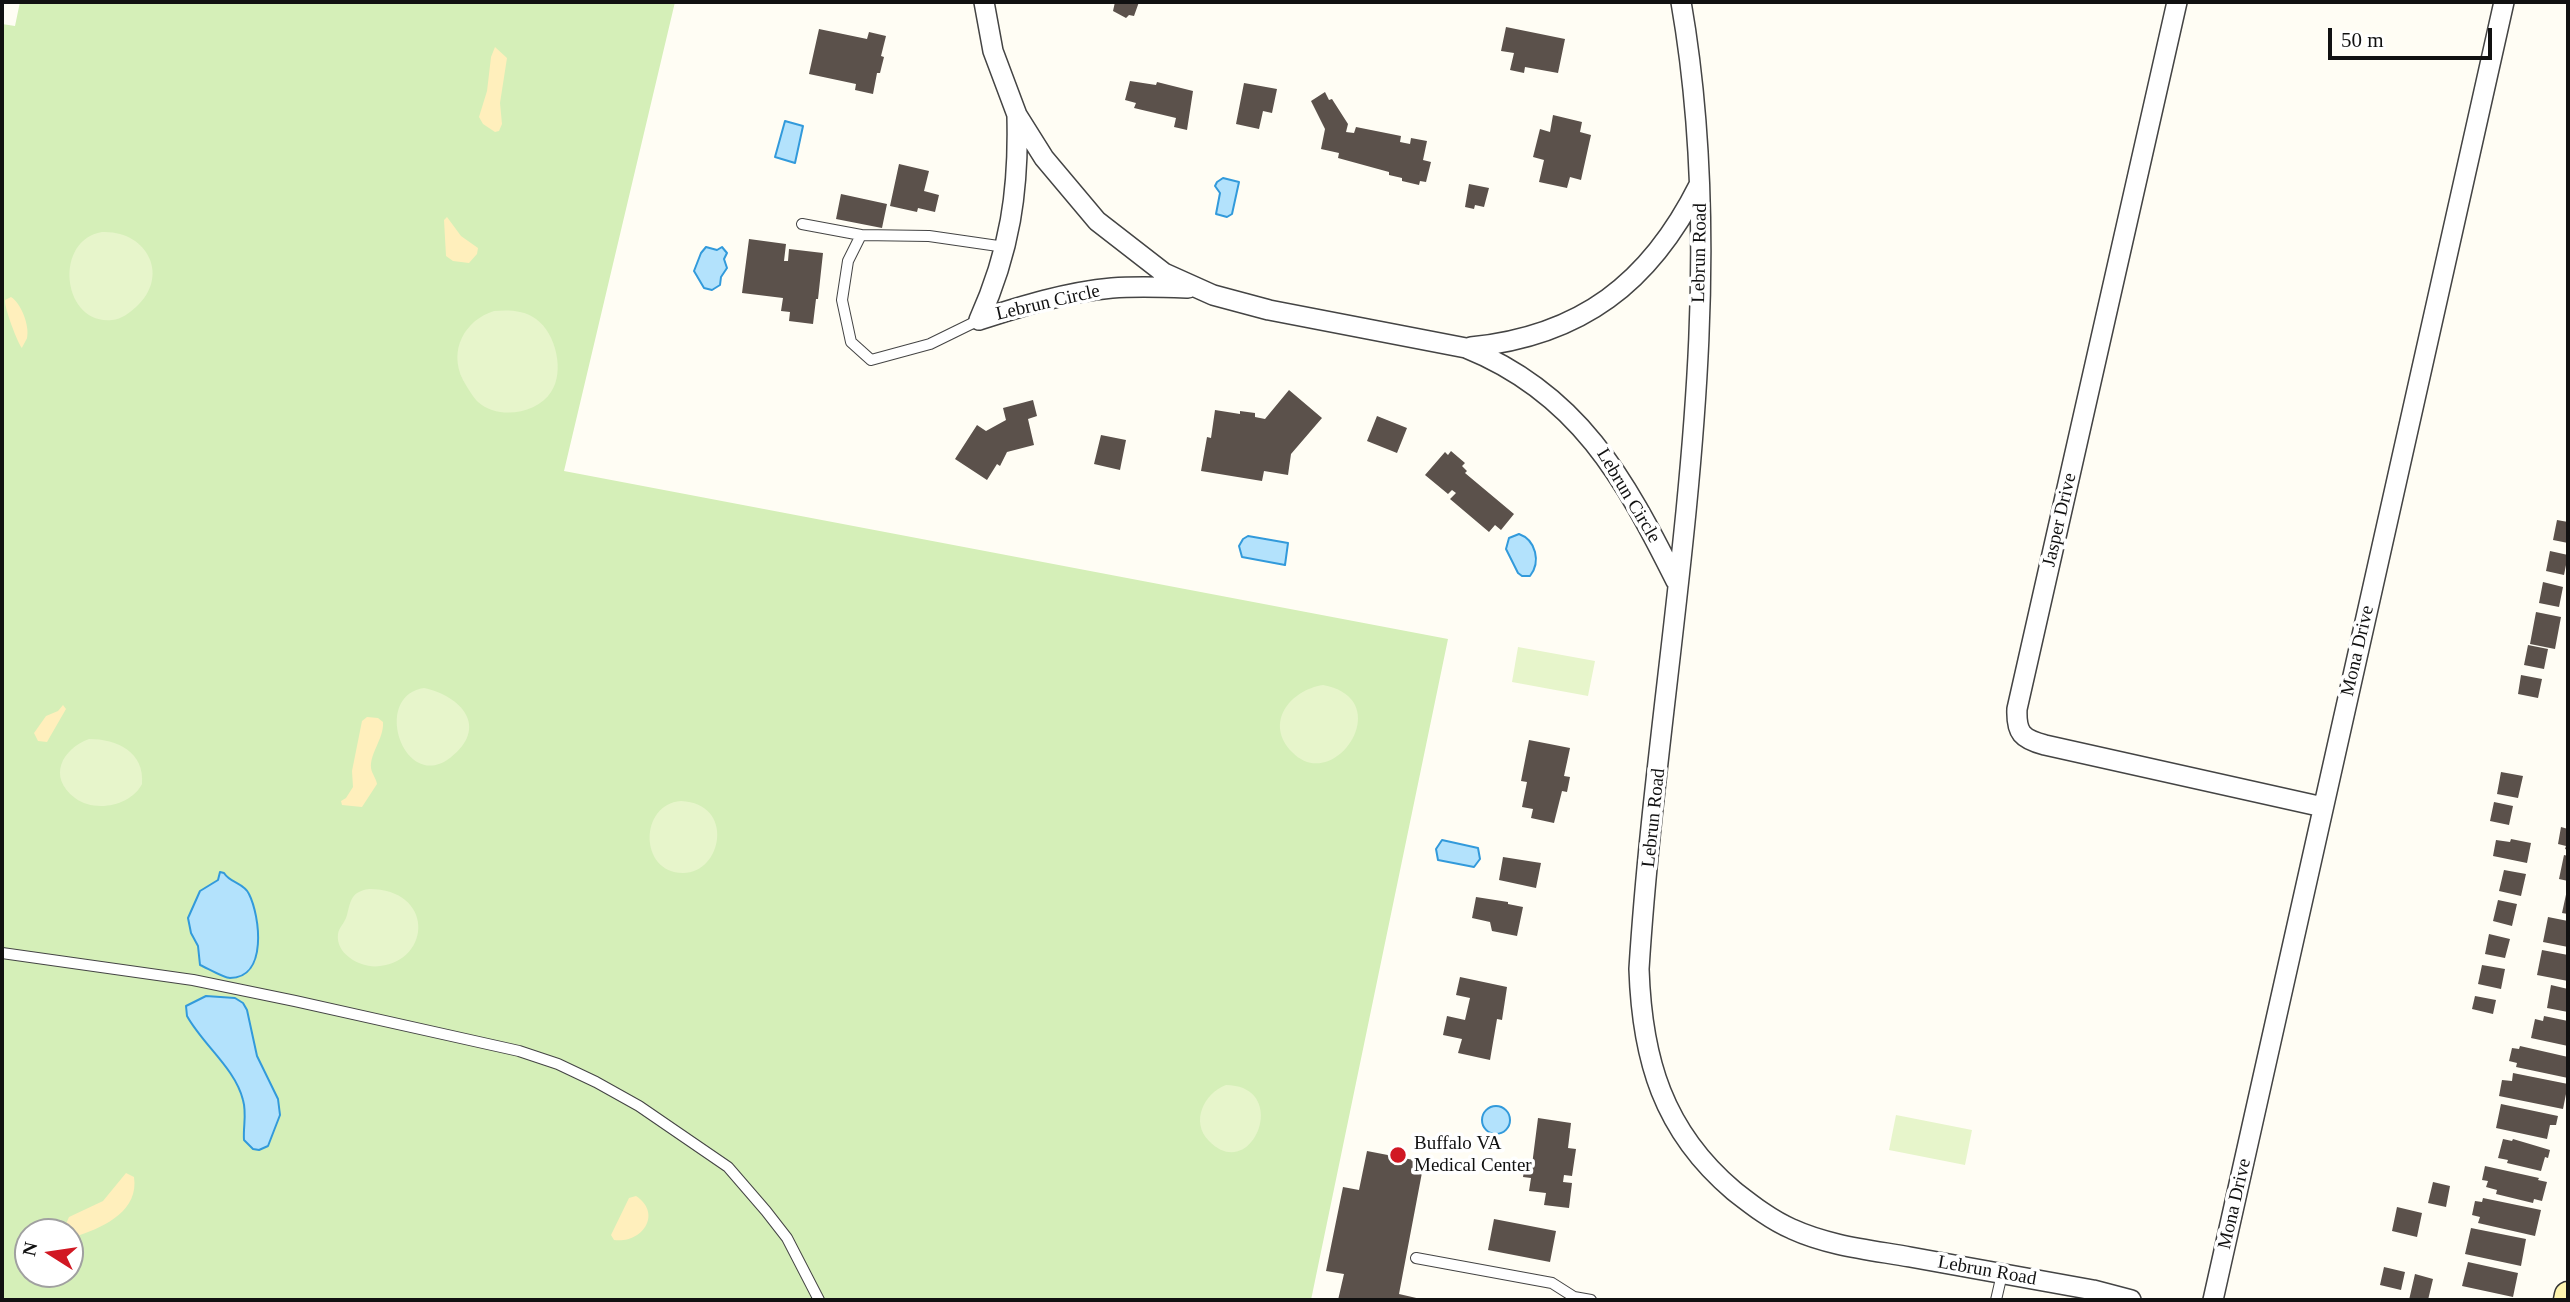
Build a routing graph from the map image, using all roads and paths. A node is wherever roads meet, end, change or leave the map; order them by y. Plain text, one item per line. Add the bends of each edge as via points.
1 (984, 2) edge
2 (1681, 2) edge
3 (2177, 2) edge
4 (2504, 2) edge
5 (1017, 115) junction
6 (1700, 182) junction
7 (802, 224) dead end
8 (861, 235) junction
9 (1006, 248) junction
10 (1201, 290) junction
11 (979, 320) junction
12 (1466, 348) junction
13 (1677, 582) junction
14 (2323, 807) junction
15 (2, 953) edge
16 (1416, 1258) dead end
17 (2002, 1273) junction
18 (1573, 1298) edge
19 (819, 1300) edge
20 (1591, 1300) edge
21 (1996, 1300) edge
22 (2132, 1300) edge
23 (2213, 1300) edge

1 - 5 street, Lebrun Circle via 993,51
2 - 6 street, Lebrun Road
3 - 14 street, Jasper Drive via 2016,724 2030,741 2045,746
4 - 14 street, Mona Drive
5 - 9 street, Lebrun Circle via 1016,194
5 - 10 street, Lebrun Circle via 1044,158 1097,222 1164,273
6 - 12 street, Lebrun Circle via 1657,255 1618,292 1552,330
6 - 13 street, Lebrun Road via 1696,383
7 - 8 lane
8 - 9 lane via 929,236
8 - 11 lane via 848,261 842,300 851,342 871,360 930,344
9 - 11 street, Lebrun Circle
10 - 11 street, Lebrun Circle via 1110,288
10 - 12 street, Lebrun Circle via 1269,310
12 - 13 street, Lebrun Circle via 1489,357 1554,401 1592,438 1624,482
13 - 17 street, Lebrun Road via 1639,970 1643,1025 1663,1099 1681,1134 1722,1181 1791,1229 1835,1244
14 - 23 street, Mona Drive
15 - 19 lane via 295,1001 519,1051 558,1064 639,1105 727,1167 787,1238
16 - 18 lane via 1552,1283
17 - 21 lane
17 - 22 street, Lebrun Road
18 - 20 lane

